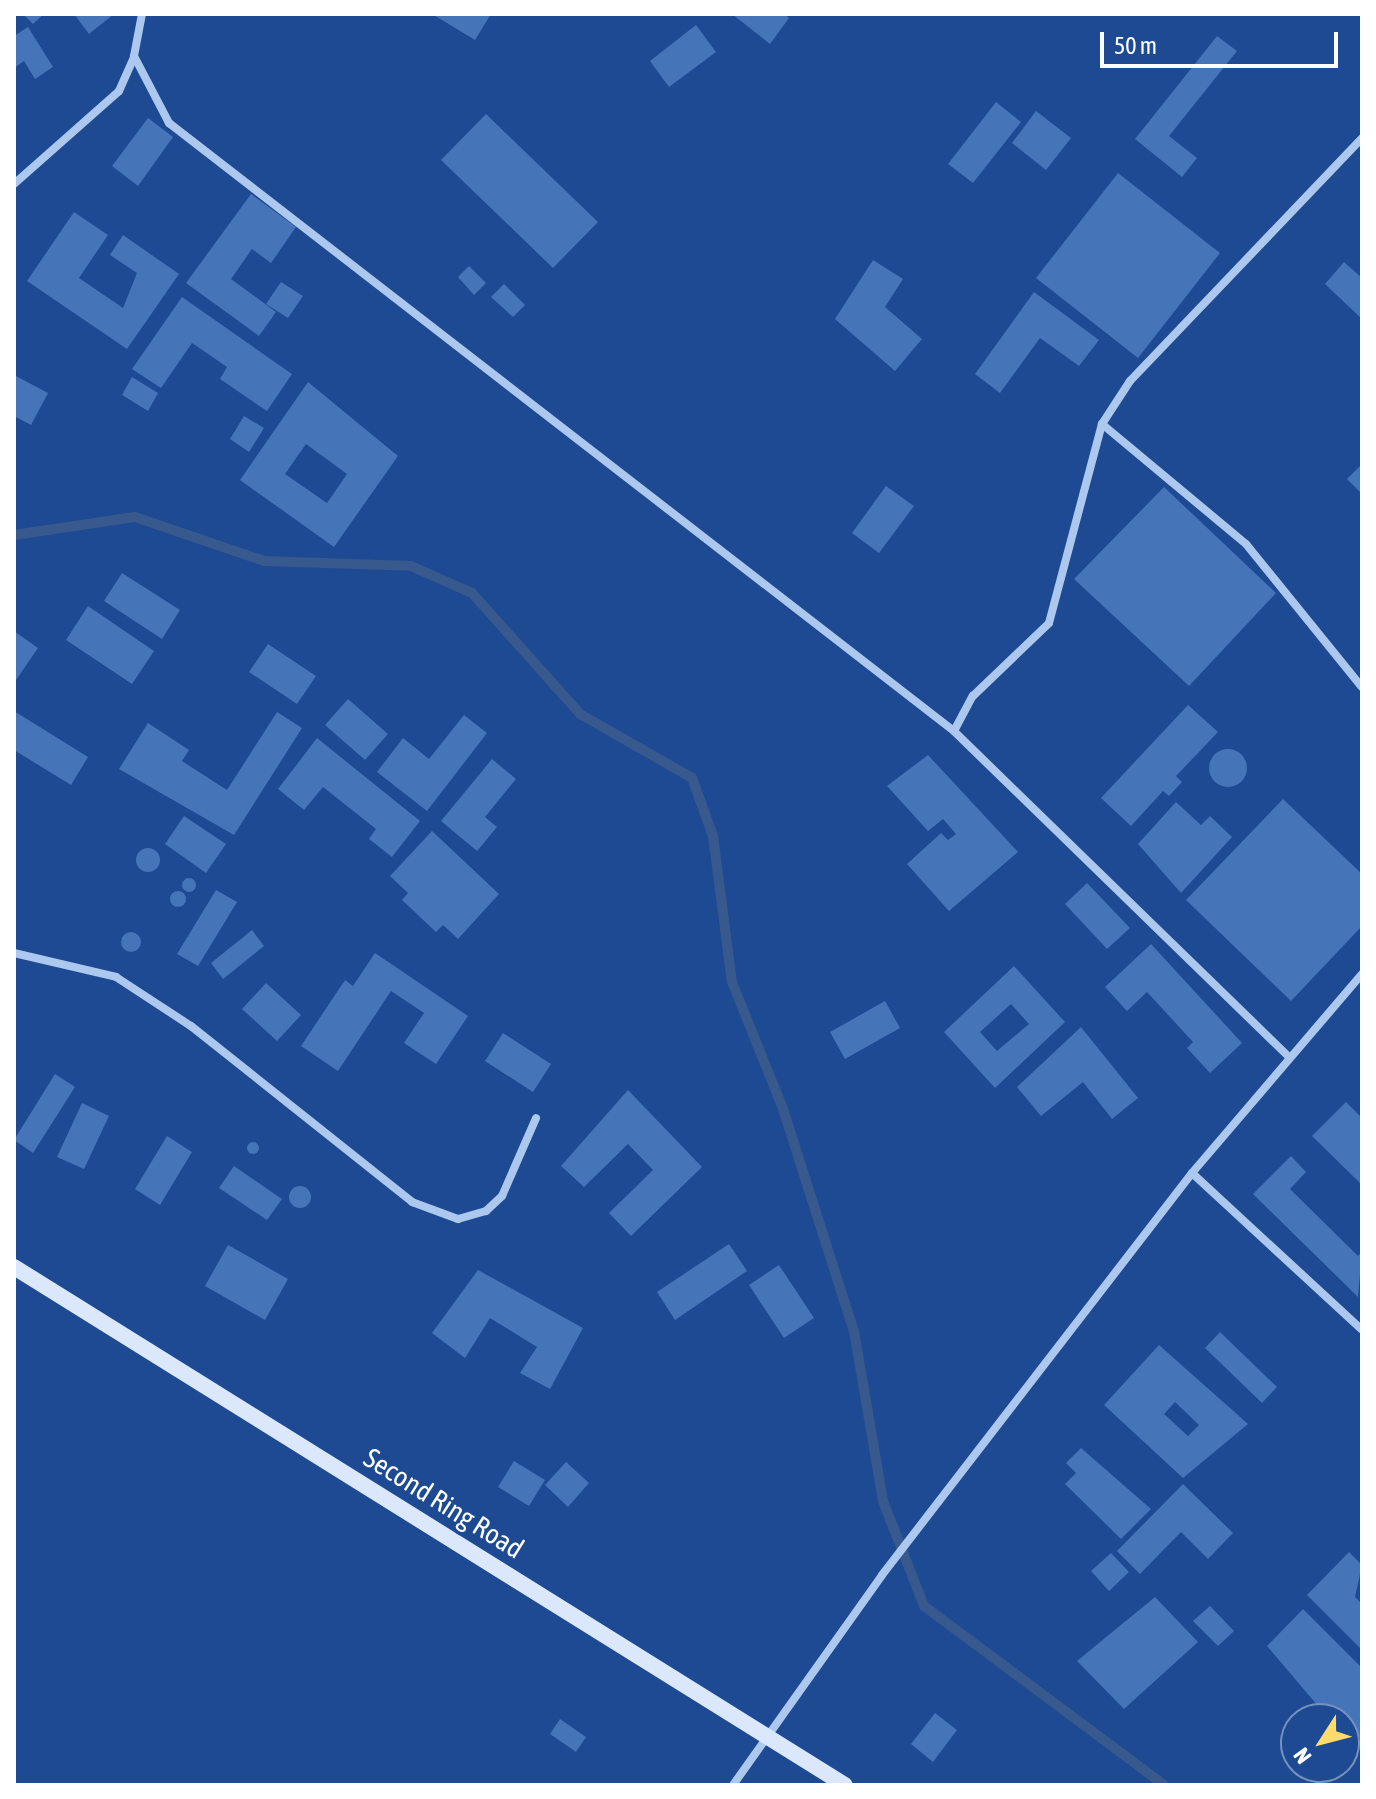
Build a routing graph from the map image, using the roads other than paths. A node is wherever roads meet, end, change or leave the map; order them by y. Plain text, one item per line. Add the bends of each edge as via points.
1 (142, 14) edge
2 (134, 56) junction
3 (1362, 138) edge
4 (14, 184) edge
5 (1102, 424) junction
6 (1362, 687) edge
7 (954, 731) junction
8 (14, 953) edge
9 (1362, 974) edge
10 (1289, 1057) junction
11 (536, 1118) dead end
12 (1192, 1173) junction
13 (14, 1267) edge
14 (1362, 1330) edge
15 (772, 1738) junction
16 (733, 1785) edge
17 (845, 1785) edge

1 - 2 street
2 - 4 street via 119,91
2 - 7 street via 169,123
3 - 5 street via 1130,381
5 - 6 street via 1246,544
5 - 7 street via 1049,623 973,696
7 - 10 street
8 - 11 street via 116,977 191,1026 412,1202 458,1219 486,1211 502,1196
9 - 10 street
10 - 12 street
12 - 14 street
12 - 15 street via 882,1575
13 - 15 main road, Second Ring Road
15 - 16 street
15 - 17 main road, Second Ring Road

